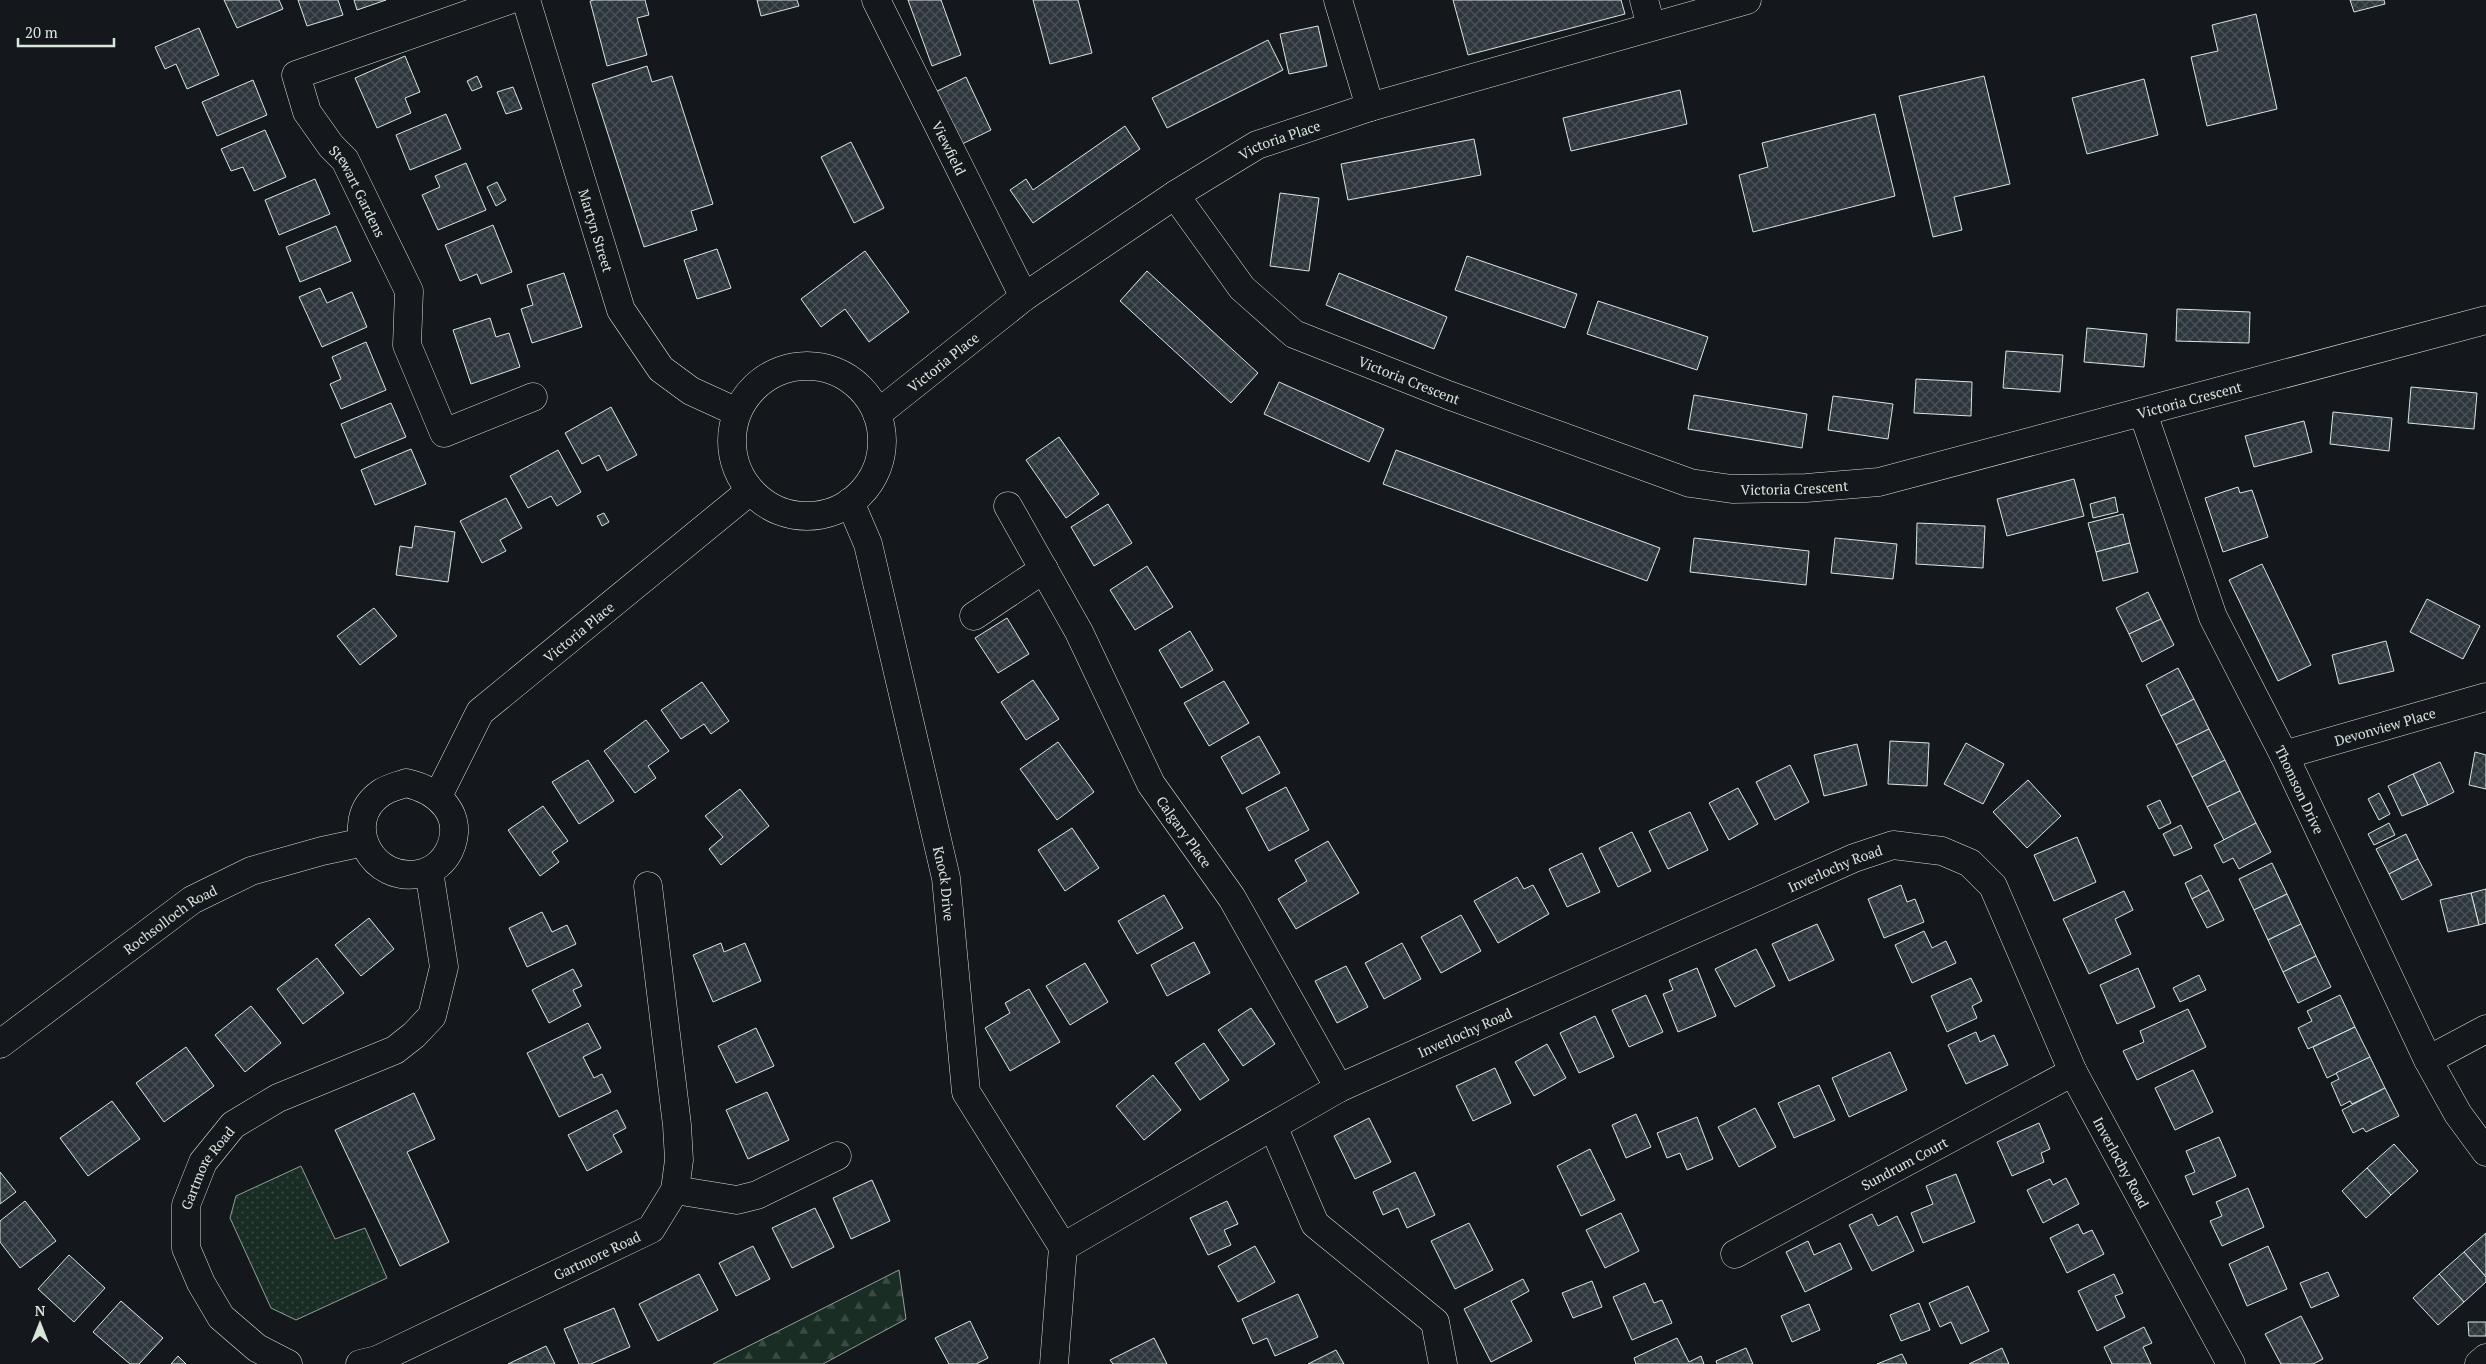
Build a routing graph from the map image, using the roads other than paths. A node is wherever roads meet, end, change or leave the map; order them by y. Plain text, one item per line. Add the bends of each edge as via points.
1 (509, 0) edge
2 (526, 0) edge
3 (876, 0) edge
4 (1338, 0) edge
5 (1644, 0) edge
6 (1747, 0) edge
7 (1651, 26) junction
8 (1370, 108) junction
9 (1175, 195) junction
10 (1024, 297) junction
11 (2486, 320) edge
12 (532, 397) dead end
13 (737, 412) junction
14 (2143, 413) junction
15 (877, 414) junction
16 (750, 491) junction
17 (850, 502) junction
18 (1008, 506) dead end
19 (1044, 569) junction
20 (974, 616) dead end
21 (2486, 697) edge
22 (2284, 754) junction
23 (438, 796) junction
24 (364, 842) junction
25 (429, 871) junction
26 (648, 886) dead end
27 (2486, 1029) edge
28 (0, 1044) edge
29 (2428, 1060) junction
30 (2074, 1072) junction
31 (1339, 1088) junction
32 (1273, 1126) junction
33 (2486, 1152) edge
34 (837, 1156) dead end
35 (675, 1190) junction
36 (1063, 1247) junction
37 (1735, 1254) dead end
38 (2486, 1358) edge
39 (288, 1364) edge
40 (360, 1364) edge
41 (1054, 1364) edge
42 (1443, 1364) edge
43 (2231, 1364) edge
44 (2479, 1364) edge

1 - 12 street, Stewart Gardens via 296,75 307,112 345,160 409,291 407,345 444,433
2 - 13 street, Martyn Street via 621,310 661,369 691,391
3 - 10 street, Viewfield
4 - 8 street
5 - 7 street
6 - 7 street, Victoria Place
7 - 8 street, Victoria Place
8 - 9 street, Victoria Place via 1257,145
9 - 10 street, Victoria Place
9 - 14 street, Victoria Crescent via 1242,288 1294,334 1448,395 1690,483 1741,488 1806,488 1879,482
10 - 15 street, Victoria Place
11 - 14 street, Victoria Crescent
13 - 15 street via 750,390 771,375 795,366 821,366 844,376 864,392
13 - 16 street via 731,432 732,453 738,474
14 - 22 street, Thomson Drive via 2213,617
15 - 17 street via 882,438 879,463 868,485
16 - 17 street via 767,505 787,514 809,516 830,512
16 - 23 street, Victoria Place via 480,712
17 - 36 street, Knock Drive via 868,544 946,878 966,1092
18 - 19 street, Calgary Place
19 - 20 street
19 - 31 street, Calgary Place via 1079,632 1151,784 1232,898
21 - 22 street, Devonview Place
22 - 29 street, Thomson Drive
23 - 24 street via 406,783 380,794 367,810 362,825
23 - 25 street via 448,808 454,831 449,851
24 - 25 street via 375,863 395,874 411,876
24 - 28 street, Rochsolloch Road via 250,871 192,900
25 - 39 street, Gartmore Road via 444,967 432,1016 395,1050 278,1098 233,1125 203,1162 186,1205 186,1248 201,1283 222,1317 257,1348
26 - 35 street, Gartmore Road via 677,1125 679,1160
27 - 29 street
29 - 33 street, Thomson Drive via 2458,1114
30 - 31 street, Inverlochy Road via 1993,886 1970,863 1942,851 1893,845 1854,858
30 - 37 street, Sundrum Court
30 - 43 street, Inverlochy Road
31 - 32 street, Inverlochy Road
32 - 36 street, Inverlochy Road
32 - 42 street via 1315,1224 1435,1322
34 - 35 street via 757,1195 737,1200
35 - 40 street, Gartmore Road via 651,1229 376,1360
36 - 41 street
38 - 44 street

